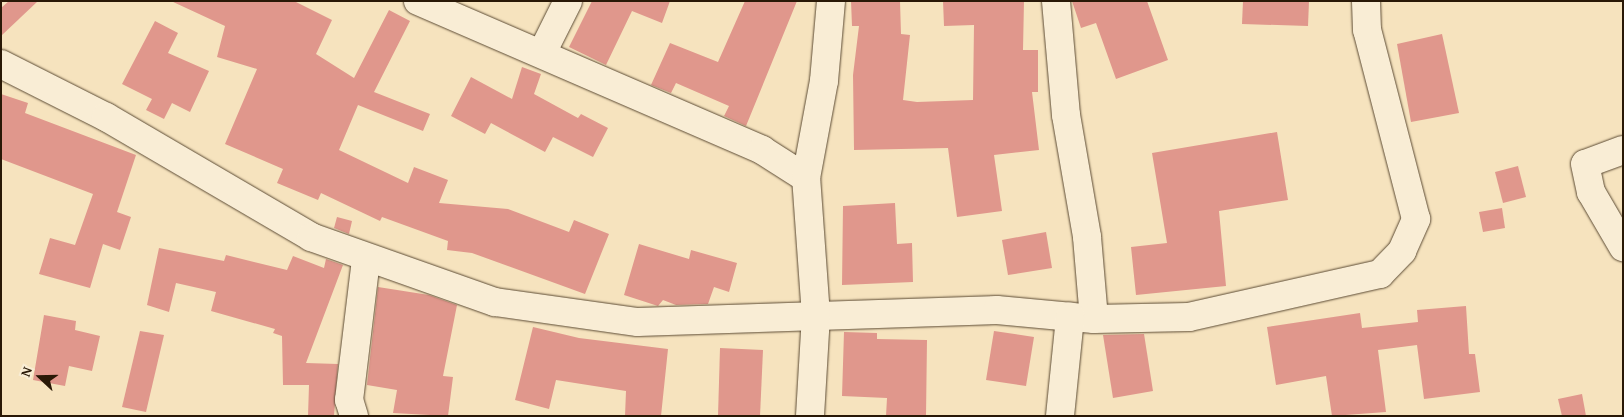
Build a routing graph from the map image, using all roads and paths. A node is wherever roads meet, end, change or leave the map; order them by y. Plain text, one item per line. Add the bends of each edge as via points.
1 (418, 1) edge
2 (568, 1) edge
3 (831, 1) edge
4 (1056, 1) edge
5 (1366, 1) edge
6 (542, 53) junction
7 (1, 64) edge
8 (1623, 150) edge
9 (806, 178) junction
10 (1623, 247) edge
11 (366, 259) junction
12 (816, 316) junction
13 (1082, 318) junction
14 (354, 416) edge
15 (810, 416) edge
16 (1060, 416) edge

1 - 6 street
2 - 6 street
3 - 9 street via 824,81
4 - 13 street via 1066,115 1087,237
5 - 13 street via 1367,30 1416,218 1402,251 1380,274 1299,295 1189,317
6 - 9 street via 762,150
7 - 11 street via 106,117 311,237
8 - 10 street via 1585,164 1591,192
9 - 12 street
11 - 12 street via 496,302 638,322
11 - 14 street via 349,400
12 - 13 street via 997,310
12 - 15 street
13 - 16 street

